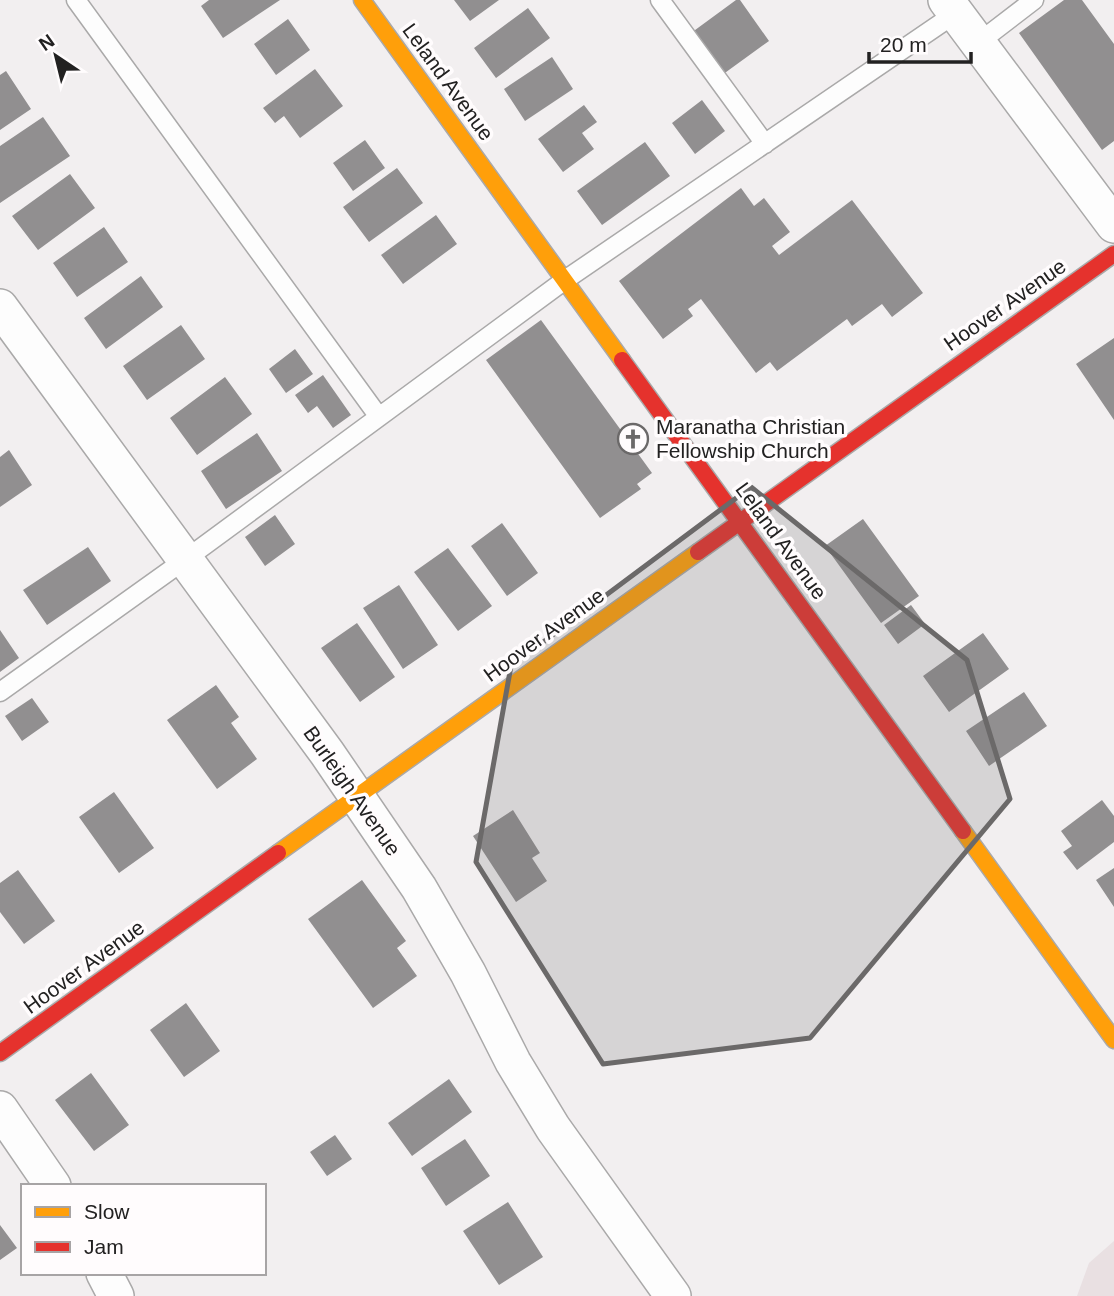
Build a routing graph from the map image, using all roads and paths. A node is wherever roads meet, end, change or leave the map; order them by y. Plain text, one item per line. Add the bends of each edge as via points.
1 (76, 0) edge
2 (362, 0) edge
3 (660, 0) edge
4 (1034, 0) edge
5 (951, 7) edge
6 (978, 43) junction
7 (765, 144) junction
8 (1114, 225) edge
9 (1114, 254) edge
10 (565, 279) junction
11 (0, 307) edge
12 (379, 417) junction
13 (740, 520) junction
14 (186, 559) junction
15 (0, 692) edge
16 (357, 797) junction
17 (1114, 1040) edge
18 (0, 1053) edge
19 (0, 1109) edge
20 (51, 1184) edge
21 (105, 1275) edge
22 (116, 1296) edge
23 (673, 1296) edge

1 - 12 lane
2 - 10 street, Leland Avenue
3 - 7 lane
4 - 6 lane
5 - 6 street
5 - 7 lane
6 - 8 street
7 - 10 lane
9 - 13 street, Hoover Avenue
10 - 12 lane
10 - 13 street, Leland Avenue
11 - 14 street, Burleigh Avenue
12 - 14 lane
13 - 16 street, Hoover Avenue
13 - 17 street, Leland Avenue
14 - 15 lane
14 - 16 street, Burleigh Avenue
16 - 18 street, Hoover Avenue
16 - 23 street, Burleigh Avenue via 419,888 552,1128
19 - 20 street
21 - 22 street

